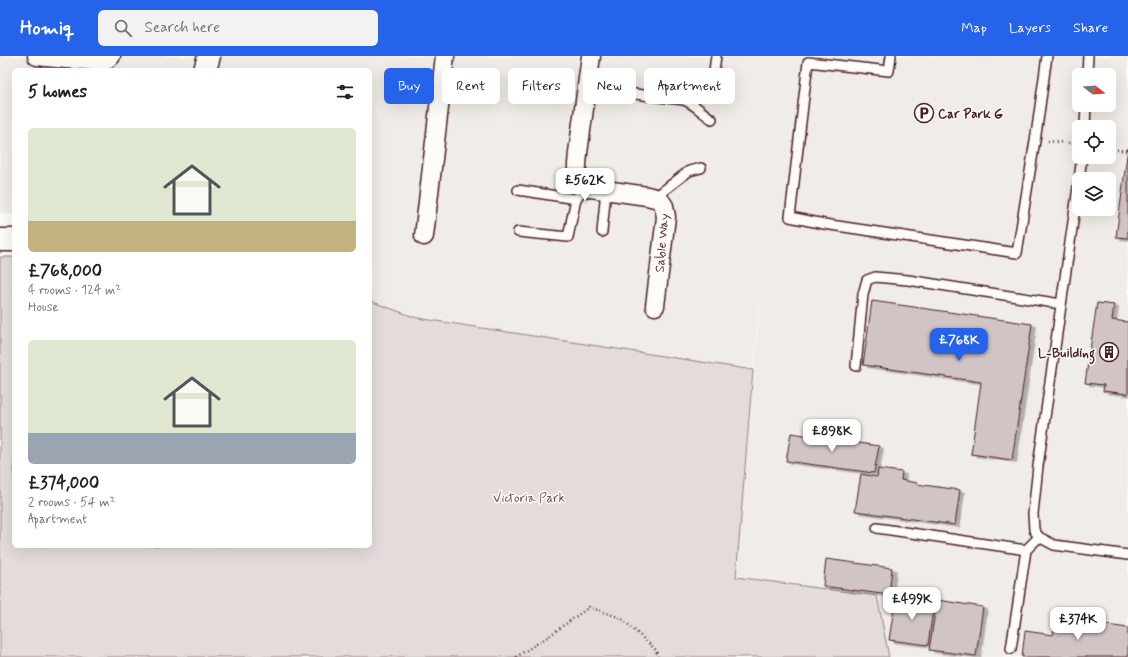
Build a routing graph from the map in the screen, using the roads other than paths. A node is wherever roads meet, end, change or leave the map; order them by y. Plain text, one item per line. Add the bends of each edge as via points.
1 (37, 56) edge
2 (111, 56) edge
3 (210, 56) edge
4 (213, 56) edge
5 (445, 56) edge
6 (591, 56) edge
7 (716, 56) edge
8 (891, 56) edge
9 (1047, 56) edge
10 (1088, 56) edge
11 (206, 68) edge
12 (213, 68) edge
13 (589, 68) edge
14 (714, 68) edge
15 (1087, 68) edge
16 (636, 94) edge
17 (584, 104) edge
18 (712, 119) dead end
19 (701, 168) dead end
20 (518, 190) dead end
21 (606, 190) junction
22 (580, 193) junction
23 (654, 198) junction
24 (1074, 216) edge
25 (518, 232) dead end
26 (602, 232) dead end
27 (424, 236) dead end
28 (0, 240) edge
29 (12, 240) edge
30 (1062, 304) junction
31 (655, 306) dead end
32 (856, 366) dead end
33 (877, 528) dead end
34 (1039, 537) junction
35 (1026, 550) junction
36 (1128, 555) edge
37 (1010, 649) dead end

1 - 2 street via 104,61
3 - 11 street
4 - 12 street
5 - 27 street
6 - 13 street
7 - 14 lane
8 - 9 lane via 889,71 808,62 790,218 1017,252
10 - 15 lane
16 - 18 lane via 684,100 695,105
17 - 22 street via 577,169
19 - 23 lane via 689,171
20 - 22 lane
21 - 22 street, Sable Way
21 - 23 street, Sable Way
21 - 26 lane
22 - 25 lane via 568,238
23 - 31 street, Sable Way via 659,199 664,206 666,217
24 - 30 lane
28 - 29 street
30 - 32 lane via 875,277 867,280 863,294
30 - 34 lane via 1032,514 1034,530
33 - 35 lane
34 - 35 lane
34 - 36 lane via 1054,544
35 - 37 lane

